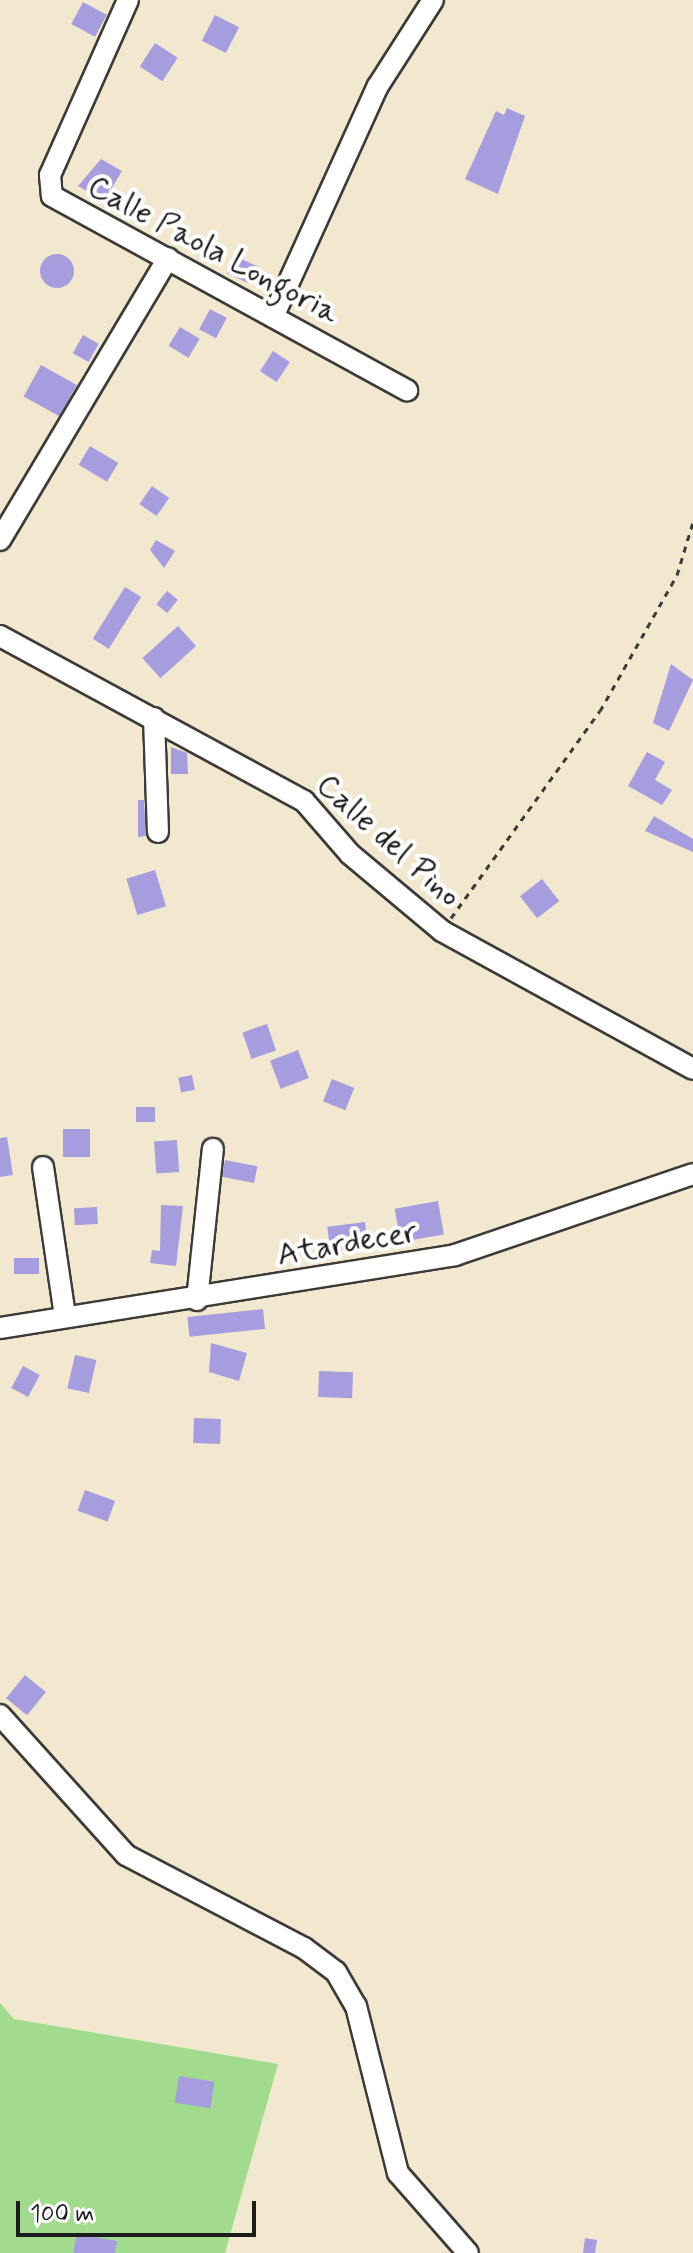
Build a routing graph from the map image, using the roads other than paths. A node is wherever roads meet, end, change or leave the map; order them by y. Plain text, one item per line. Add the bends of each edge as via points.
1 (128, 0) edge
2 (433, 0) edge
3 (168, 258) junction
4 (273, 317) junction
5 (407, 390) dead end
6 (0, 540) edge
7 (0, 636) edge
8 (154, 718) junction
9 (158, 832) dead end
10 (693, 1069) edge
11 (213, 1149) dead end
12 (43, 1167) dead end
13 (693, 1174) edge
14 (197, 1300) junction
15 (65, 1316) junction
16 (0, 1328) edge
17 (0, 1715) edge
18 (468, 2253) edge

1 - 3 street, Calle Paola Longoria via 49,190
2 - 4 street via 378,86
3 - 4 street, Calle Paola Longoria
3 - 6 street
4 - 5 street, Calle Paola Longoria
7 - 8 street, Calle del Pino
8 - 9 street
8 - 10 street, Calle del Pino via 304,801 350,854 442,931
11 - 14 street
12 - 15 street
13 - 14 street, Atardecer via 455,1255
14 - 15 street, Atardecer
15 - 16 street, Atardecer
17 - 18 street via 126,1855 304,1948 336,1972 356,2006 398,2173

